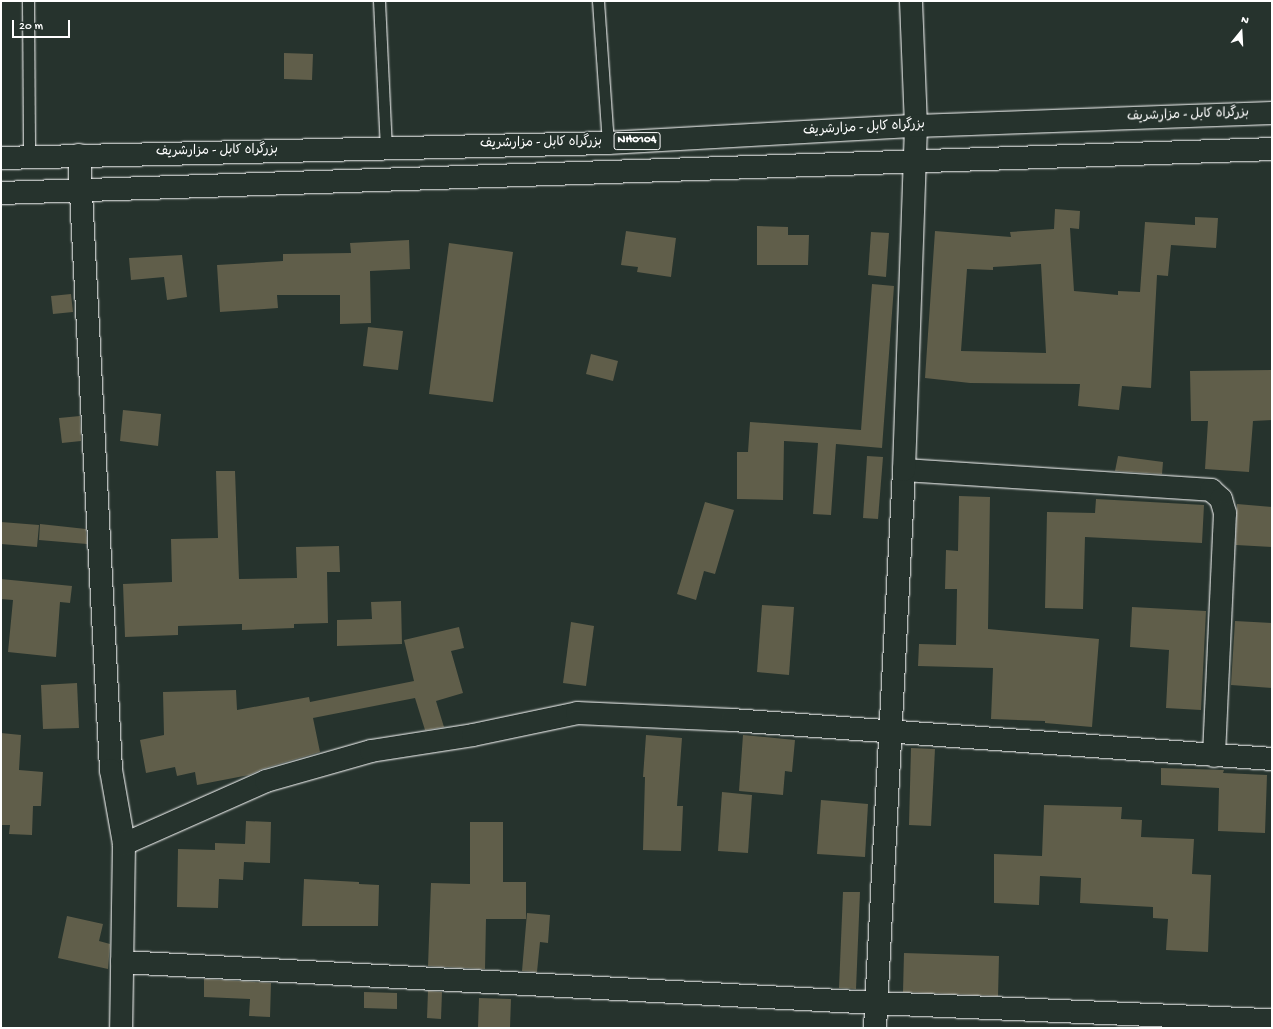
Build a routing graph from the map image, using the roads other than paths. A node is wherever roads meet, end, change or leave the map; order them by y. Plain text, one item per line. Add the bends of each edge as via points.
1 (28, 1) edge
2 (379, 1) edge
3 (598, 1) edge
4 (911, 1) edge
5 (1272, 113) edge
6 (916, 126) junction
7 (608, 143) junction
8 (386, 148) junction
9 (1272, 149) edge
10 (79, 155) junction
11 (29, 157) junction
12 (1, 158) edge
13 (915, 162) junction
14 (81, 191) junction
15 (1, 193) edge
16 (904, 470) junction
17 (889, 732) junction
18 (1214, 756) junction
19 (1272, 759) edge
20 (124, 844) junction
21 (122, 962) junction
22 (876, 1002) junction
23 (1272, 1020) edge
24 (121, 1028) edge
25 (875, 1028) edge

1 - 11 lane
2 - 8 lane
3 - 7 lane
4 - 6 main road
5 - 6 main road, بزرگراه کابل - مزارشریف / NH0104
6 - 7 main road, بزرگراه کابل - مزارشریف / NH0104
6 - 13 main road
7 - 8 main road, بزرگراه کابل - مزارشریف / NH0104
8 - 10 main road, بزرگراه کابل - مزارشریف / NH0104
9 - 13 main road, NH0104
10 - 11 main road, بزرگراه کابل - مزارشریف / NH0104
10 - 14 main road
11 - 12 main road, بزرگراه کابل - مزارشریف / NH0104
13 - 14 main road, NH0104
13 - 16 main road
14 - 15 main road, NH0104
14 - 20 main road via 111,770
16 - 17 main road
16 - 18 main road via 1211,490 1220,499 1225,513
17 - 18 main road
17 - 20 main road via 732,720 577,713 473,735 371,751 266,781
17 - 22 main road
18 - 19 main road
20 - 21 main road
21 - 22 main road
21 - 24 main road
22 - 23 main road
22 - 25 main road

